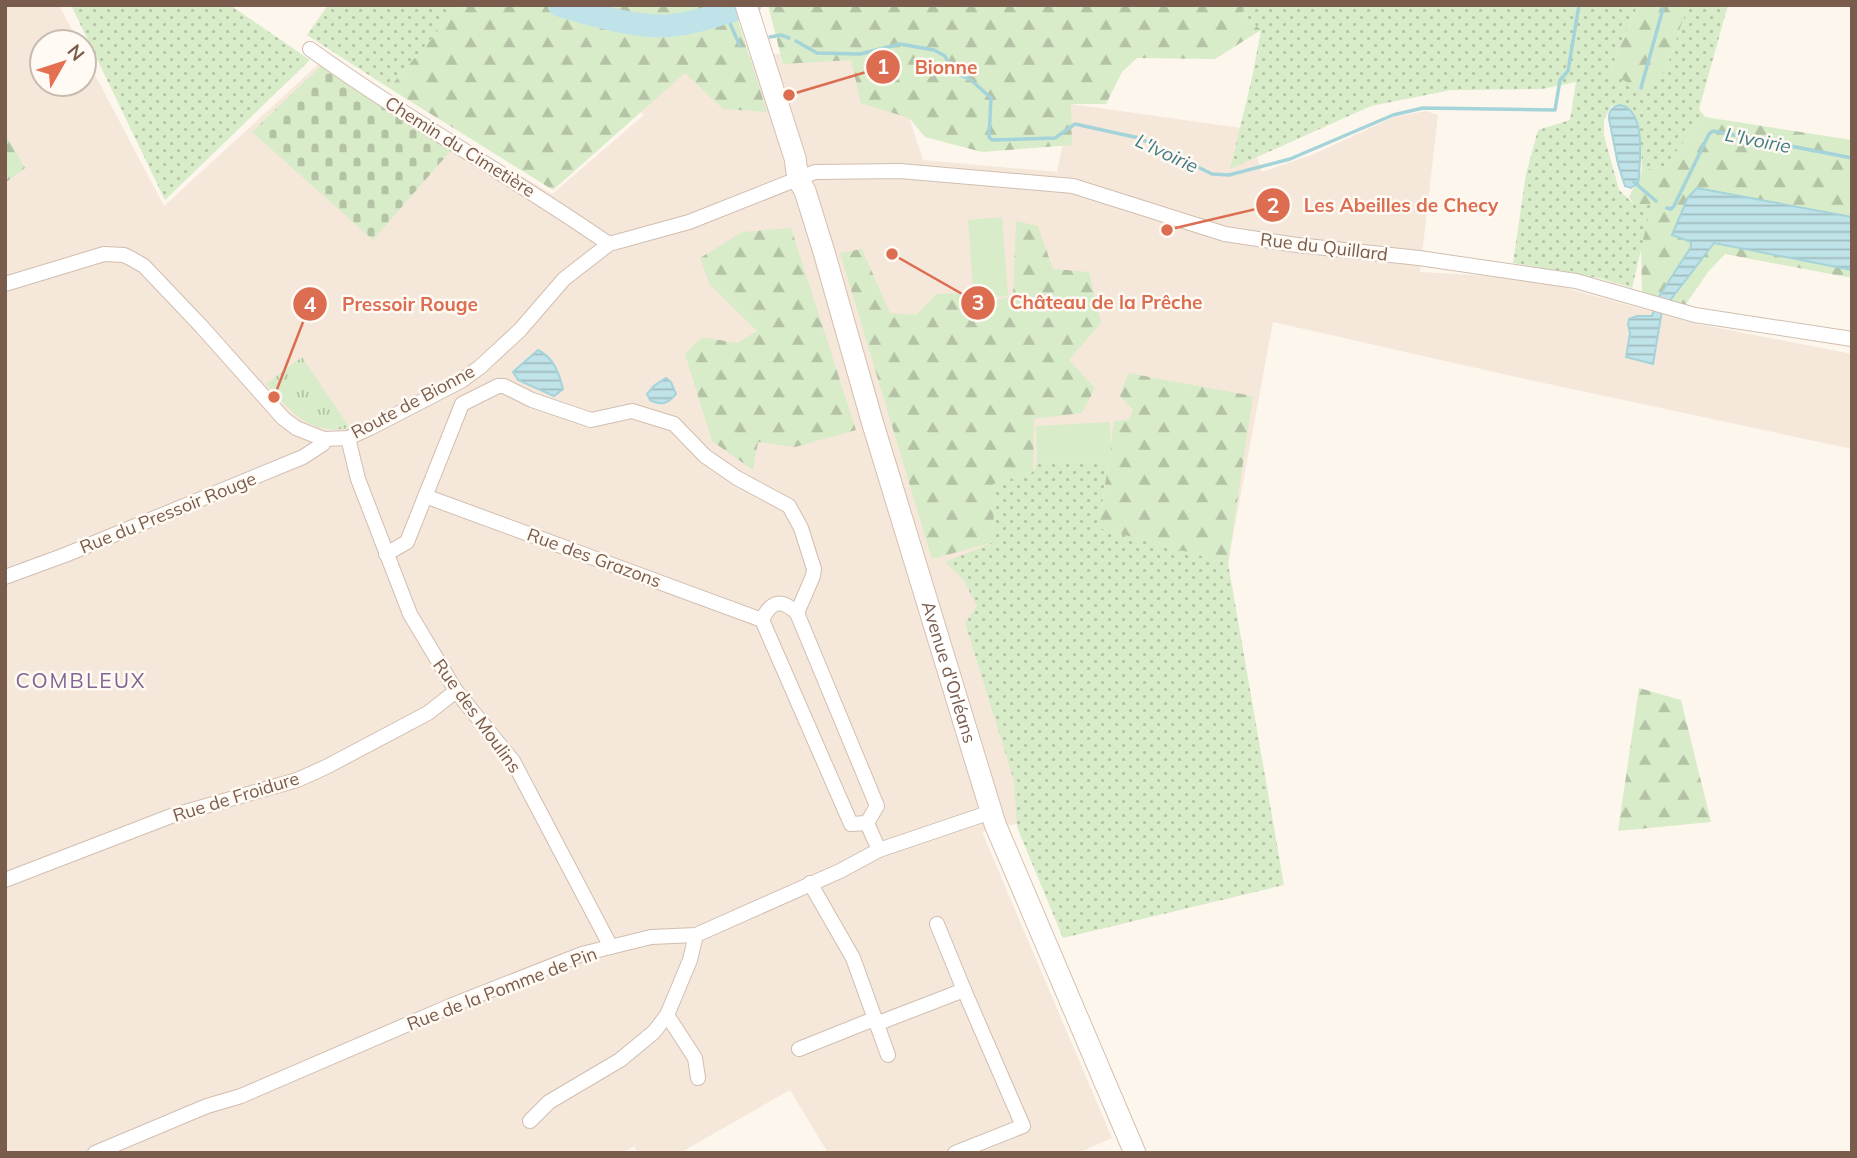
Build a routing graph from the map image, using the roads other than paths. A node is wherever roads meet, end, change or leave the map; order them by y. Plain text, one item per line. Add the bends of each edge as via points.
1 (749, 14) edge
2 (310, 49) dead end
3 (798, 179) junction
4 (609, 244) junction
5 (5, 284) edge
6 (1852, 339) edge
7 (348, 438) junction
8 (324, 439) junction
9 (425, 496) junction
10 (386, 554) junction
11 (5, 577) edge
12 (797, 613) junction
13 (762, 620) junction
14 (456, 691) junction
15 (991, 812) junction
16 (867, 823) junction
17 (880, 850) junction
18 (5, 880) edge
19 (810, 883) junction
20 (937, 924) dead end
21 (696, 935) junction
22 (611, 947) junction
23 (964, 990) junction
24 (667, 1015) junction
25 (875, 1022) junction
26 (799, 1049) dead end
27 (888, 1055) dead end
28 (698, 1078) dead end
29 (530, 1121) dead end
30 (95, 1153) edge
31 (955, 1153) edge
32 (1135, 1153) edge

1 - 3 main road, Avenue d'Orléans
2 - 4 street, Chemin du Cimetière
3 - 4 street, Route de Bionne via 689,222
3 - 6 street, Rue du Quillard via 816,172 900,171 1073,186 1225,234 1576,281 1695,316
3 - 15 main road, Avenue d'Orléans via 824,252
4 - 7 street, Route de Bionne via 564,279 480,367
5 - 8 street, Route de Bionne via 104,254 132,259 194,318 283,418
7 - 8 street, Route de Bionne
7 - 10 street, Rue des Moulins
8 - 11 street, Rue du Pressoir Rouge via 303,457
9 - 10 street via 407,542
9 - 12 street via 462,404 498,386 591,420 632,411 674,424 705,456 789,506 814,569
9 - 13 street, Rue des Grazons
10 - 14 street, Rue des Moulins via 410,614
12 - 13 street via 779,603 771,606
12 - 16 street via 877,806
13 - 16 street via 851,824
14 - 18 street, Rue de Froidure via 428,713 297,780 171,816
14 - 22 street, Rue des Moulins via 513,761
15 - 17 street, Rue de la Pomme de Pin
15 - 32 main road, Avenue d'Orléans
16 - 17 street
17 - 19 street, Rue de la Pomme de Pin
19 - 21 street, Rue de la Pomme de Pin
19 - 25 street via 853,958
20 - 23 street
21 - 22 street, Rue de la Pomme de Pin via 651,937
21 - 24 street
22 - 30 street, Rue de la Pomme de Pin via 450,1006
23 - 25 street
23 - 31 street via 1023,1125
24 - 28 street via 695,1058
24 - 29 street via 620,1060 549,1102
25 - 26 street
25 - 27 street

